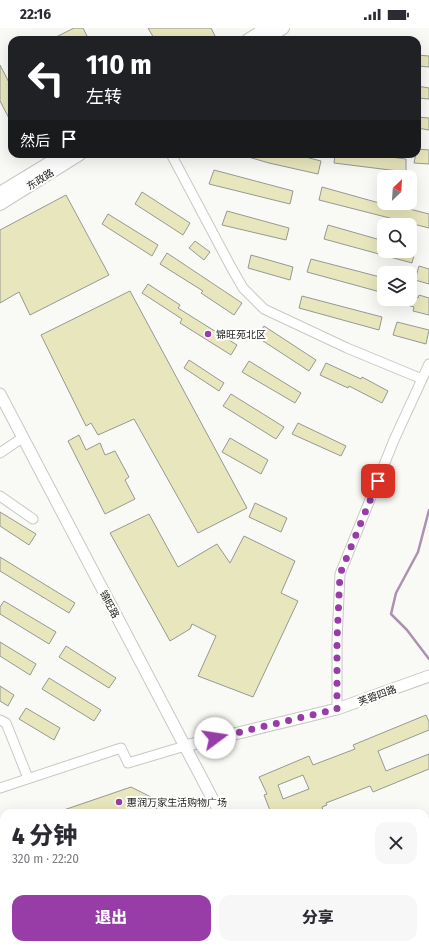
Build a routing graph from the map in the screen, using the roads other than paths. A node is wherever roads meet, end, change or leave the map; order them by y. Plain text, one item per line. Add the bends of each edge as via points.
1 (267, 28) edge
2 (283, 28) edge
3 (254, 36) edge
4 (270, 36) edge
5 (58, 158) edge
6 (74, 158) edge
7 (174, 158) edge
8 (0, 194) edge
9 (0, 204) edge
10 (429, 364) edge
11 (422, 379) junction
12 (0, 394) edge
13 (22, 438) junction
14 (0, 453) edge
15 (0, 496) edge
16 (33, 519) dead end
17 (429, 676) edge
18 (337, 709) junction
19 (0, 720) edge
20 (185, 746) junction
21 (28, 778) junction
22 (0, 788) edge
23 (218, 809) edge

1 - 3 main road
2 - 4 main road
5 - 8 main road, 东政路
6 - 9 main road, 东政路
7 - 11 street via 243,288 264,309 347,348
10 - 11 street
11 - 18 street via 394,440 340,574
12 - 13 street, 锦旺路
13 - 14 street
13 - 20 street, 锦旺路
15 - 16 street
17 - 18 street, 芙蓉四路
18 - 20 street, 芙蓉四路
19 - 21 street via 6,723
20 - 21 street via 128,763 121,748
20 - 23 street, 锦旺路
21 - 22 street

